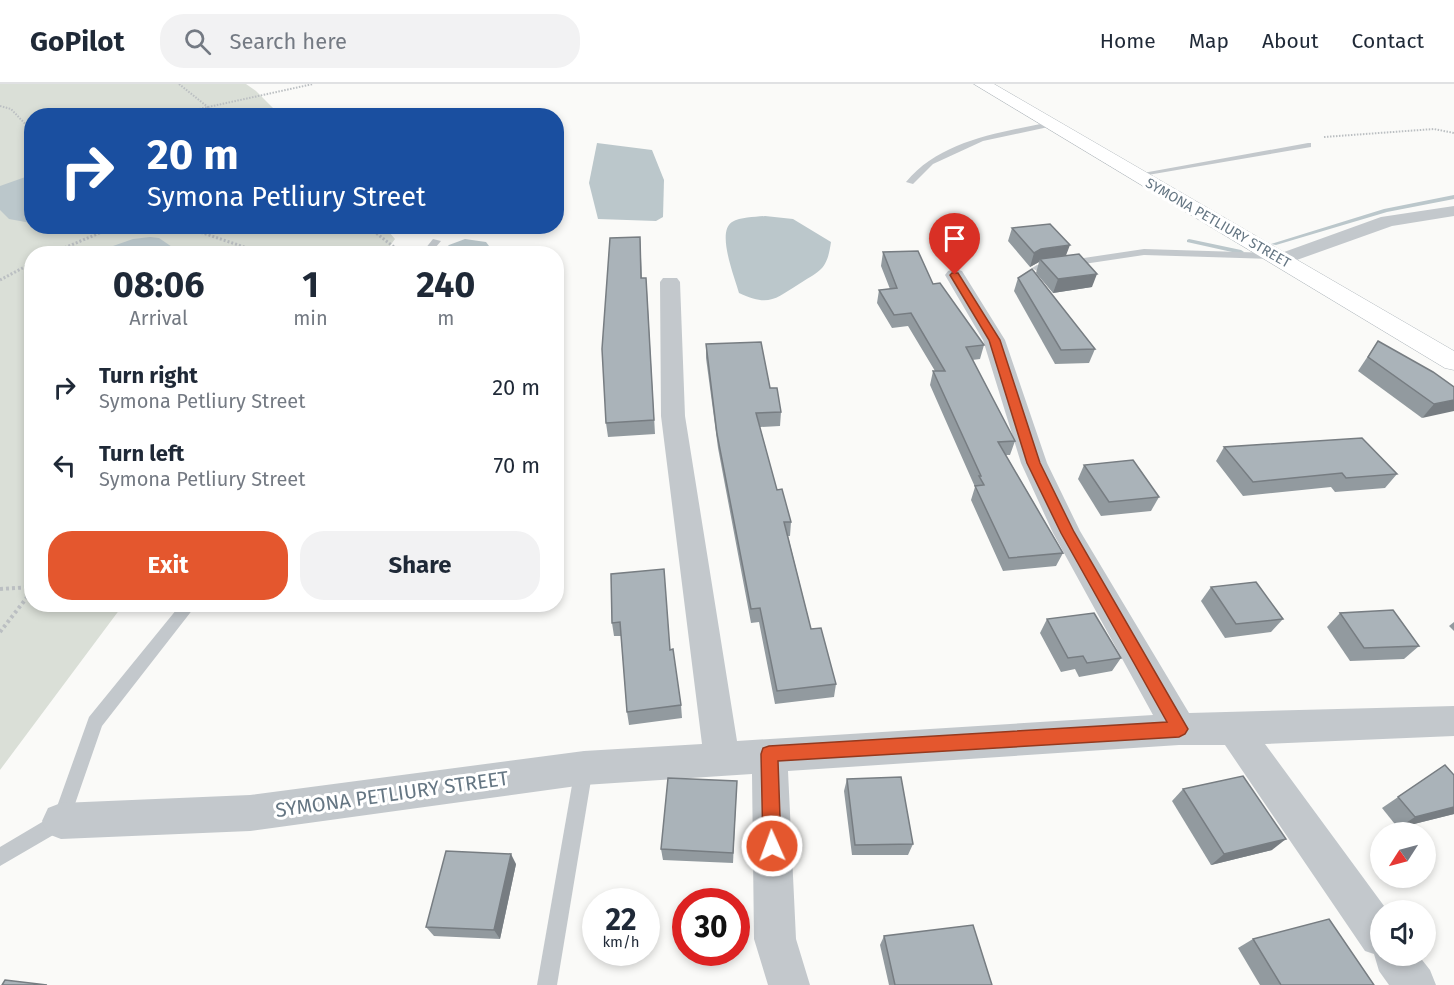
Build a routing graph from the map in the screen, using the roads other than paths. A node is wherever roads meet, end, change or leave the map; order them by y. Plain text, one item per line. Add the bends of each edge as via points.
1 (982, 84) edge
2 (1050, 124) junction
3 (1308, 145) road end
4 (1136, 175) junction
5 (910, 182) dead end
6 (1454, 211) edge
7 (436, 241) dead end
8 (432, 246) edge
9 (1277, 258) junction
10 (1037, 268) edge
11 (955, 275) dead end
12 (670, 282) dead end
13 (1454, 362) edge
14 (184, 612) edge
15 (1454, 721) edge
16 (1179, 729) junction
17 (1235, 731) junction
18 (769, 754) junction
19 (722, 759) junction
20 (584, 768) junction
21 (61, 820) junction
22 (0, 857) edge
23 (1370, 922) edge
24 (1401, 966) edge
25 (547, 985) edge
26 (789, 985) edge
27 (1415, 985) edge

1 - 2 main road, SYMONA PETLIURY STREET
2 - 4 main road, SYMONA PETLIURY STREET
2 - 5 lane via 981,139 930,162
3 - 4 lane
4 - 9 main road, SYMONA PETLIURY STREET
6 - 9 street via 1388,221
7 - 8 lane
9 - 10 lane via 1144,252
9 - 13 main road, SYMONA PETLIURY STREET
11 - 16 street via 994,340 1034,463 1067,533
12 - 19 street via 673,416
14 - 21 lane via 95,722
15 - 17 street, SYMONA PETLIURY STREET
16 - 17 street, SYMONA PETLIURY STREET
16 - 18 street, SYMONA PETLIURY STREET
17 - 23 street
18 - 19 street, SYMONA PETLIURY STREET
18 - 26 street via 775,939
19 - 20 street, SYMONA PETLIURY STREET
20 - 21 street, SYMONA PETLIURY STREET via 250,813
20 - 25 lane
21 - 22 lane
24 - 27 street

